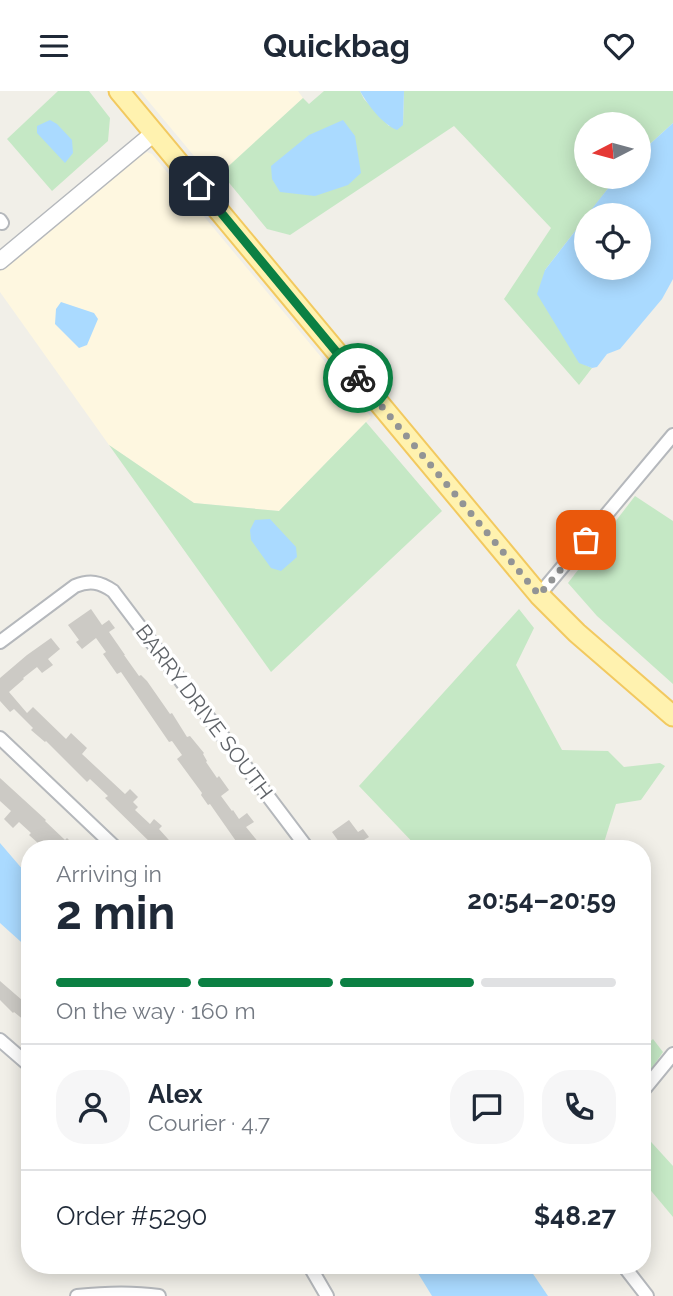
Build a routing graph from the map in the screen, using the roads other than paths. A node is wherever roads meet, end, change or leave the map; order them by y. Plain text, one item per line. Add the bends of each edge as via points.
1 (119, 91) edge
2 (154, 133) junction
3 (0, 261) edge
4 (673, 435) edge
5 (539, 595) junction
6 (0, 642) edge
7 (673, 716) edge
8 (0, 738) edge
9 (108, 840) edge
10 (301, 840) edge
11 (0, 1039) edge
12 (673, 1054) edge
13 (21, 1058) edge
14 (651, 1081) edge
15 (315, 1274) edge
16 (631, 1274) edge
17 (77, 1296) edge
18 (159, 1296) edge
19 (327, 1296) edge
20 (647, 1296) edge

1 - 2 main road
2 - 3 street
2 - 5 main road
4 - 5 street
5 - 7 main road
6 - 10 street, BARRY DRIVE SOUTH via 75,586 84,582 104,585
8 - 9 street
11 - 13 street
12 - 14 street
15 - 19 street
16 - 20 street
17 - 18 street

